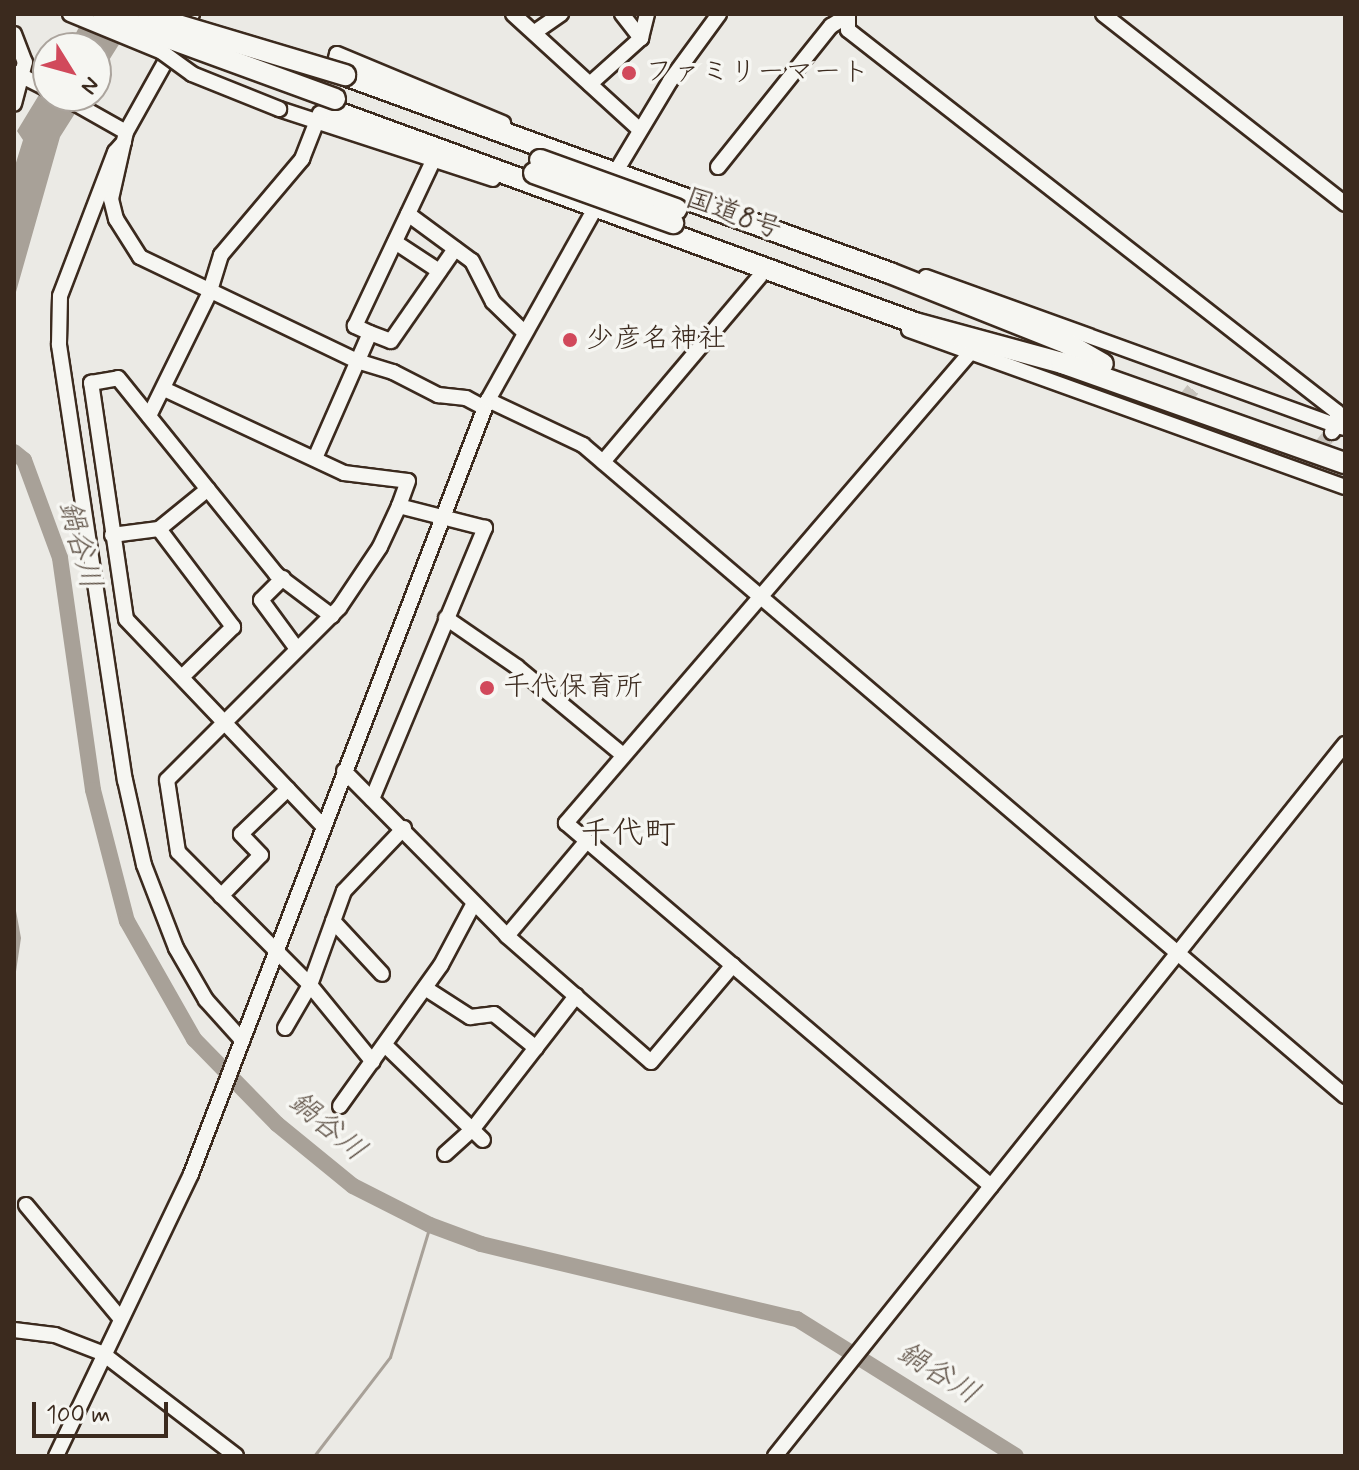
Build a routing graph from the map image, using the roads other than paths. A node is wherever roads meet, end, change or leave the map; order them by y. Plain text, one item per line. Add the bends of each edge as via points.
1 (70, 14) edge
2 (103, 14) edge
3 (192, 14) edge
4 (513, 14) edge
5 (561, 14) edge
6 (622, 14) edge
7 (647, 14) edge
8 (719, 14) edge
9 (1103, 14) edge
10 (846, 16) edge
11 (146, 20) edge
12 (535, 32) junction
13 (14, 34) edge
14 (641, 38) junction
15 (21, 76) edge
16 (590, 84) junction
17 (331, 96) junction
18 (14, 104) edge
19 (89, 112) edge
20 (639, 129) junction
21 (124, 133) junction
22 (433, 161) junction
23 (543, 161) junction
24 (718, 167) dead end
25 (615, 173) junction
26 (660, 190) junction
27 (548, 191) junction
28 (1345, 204) edge
29 (595, 209) junction
30 (408, 214) junction
31 (673, 222) junction
32 (395, 242) junction
33 (455, 249) junction
34 (439, 271) junction
35 (760, 276) junction
36 (209, 294) junction
37 (523, 331) junction
38 (977, 331) junction
39 (370, 333) junction
40 (1011, 337) junction
41 (357, 361) junction
42 (164, 389) junction
43 (487, 404) junction
44 (149, 416) junction
45 (1338, 429) edge
46 (1345, 450) edge
47 (316, 456) junction
48 (603, 462) junction
49 (1345, 463) edge
50 (1345, 487) edge
51 (208, 489) junction
52 (399, 506) junction
53 (439, 519) junction
54 (159, 529) junction
55 (112, 535) junction
56 (283, 578) junction
57 (759, 594) junction
58 (332, 616) junction
59 (446, 618) junction
60 (297, 649) junction
61 (182, 677) junction
62 (226, 722) junction
63 (1345, 744) edge
64 (623, 755) junction
65 (344, 771) junction
66 (288, 789) junction
67 (372, 799) junction
68 (322, 825) junction
69 (404, 828) junction
70 (586, 842) junction
71 (221, 896) junction
72 (474, 903) junction
73 (333, 921) junction
74 (507, 936) junction
75 (277, 950) junction
76 (1178, 954) junction
77 (733, 965) junction
78 (382, 974) dead end
79 (310, 985) junction
80 (425, 988) junction
81 (576, 996) junction
82 (285, 1028) dead end
83 (242, 1040) junction
84 (386, 1046) junction
85 (536, 1048) junction
86 (373, 1062) junction
87 (1345, 1096) edge
88 (340, 1106) dead end
89 (477, 1135) junction
90 (445, 1154) dead end
91 (991, 1186) junction
92 (26, 1205) dead end
93 (121, 1319) junction
94 (14, 1330) edge
95 (102, 1353) junction
96 (56, 1456) edge
97 (236, 1456) edge
98 (775, 1456) edge

1 - 17 street, bridge via 162,52 192,74 279,109
2 - 11 highway, 国道8号, bridge
3 - 21 street
4 - 12 street
5 - 12 street
6 - 14 street
7 - 14 street
8 - 20 street
9 - 28 street
10 - 24 street via 831,26
10 - 45 street via 848,30 1337,412
11 - 17 highway, 国道8号, bridge
12 - 16 street
13 - 15 street via 25,62
14 - 16 street
15 - 18 street
16 - 20 street
17 - 22 street
17 - 23 highway, 国道8号
17 - 23 highway
17 - 27 highway
17 - 36 street via 302,159 221,255
19 - 21 street
20 - 25 street
21 - 36 street via 111,199 116,219 140,257
21 - 83 street via 60,296 59,345 125,780 144,865 176,948 206,1000
22 - 27 street
22 - 30 street
23 - 25 highway
23 - 31 highway, 国道8号, bridge
25 - 26 highway
25 - 29 street
26 - 38 highway via 890,273
26 - 45 street via 706,197
27 - 29 highway
29 - 31 highway
29 - 37 street
30 - 32 street
30 - 33 street
31 - 35 street via 671,243
31 - 38 highway, 国道8号
32 - 34 street
32 - 39 street via 355,326
33 - 34 street
33 - 37 street via 472,261 493,302
34 - 39 street via 391,341
35 - 38 street
35 - 48 street
36 - 41 street
36 - 42 street
37 - 43 street
38 - 40 highway, 国道8号
38 - 50 street via 1168,420
38 - 57 street
39 - 41 street
40 - 46 highway
40 - 49 highway, 国道8号 via 1073,366
41 - 43 street via 438,395
41 - 47 street
42 - 44 street
42 - 47 street via 300,455
43 - 48 street via 583,445
43 - 53 street
44 - 51 street
44 - 55 street via 118,378 88,387
47 - 52 street via 344,473 408,481
48 - 57 street
51 - 54 street
51 - 56 street
52 - 53 street
52 - 58 street via 380,547
53 - 59 street via 485,528
53 - 65 street
54 - 55 street
54 - 61 street via 233,627
55 - 61 street via 126,619
56 - 58 street
56 - 60 street via 261,600
57 - 64 street
57 - 76 street
58 - 60 street
59 - 64 street via 517,667
59 - 67 street
60 - 62 street
61 - 62 street
62 - 66 street
62 - 71 street via 167,780 178,852
63 - 76 street
64 - 70 street via 566,823
65 - 67 street
65 - 68 street
66 - 68 street
66 - 71 street via 241,834 261,855
67 - 69 street
68 - 75 street
69 - 72 street
69 - 73 street via 349,884
70 - 74 street
70 - 77 street
71 - 75 street
72 - 74 street
72 - 80 street
73 - 78 street
73 - 79 street
74 - 81 street
75 - 79 street
75 - 83 street
76 - 87 street
76 - 91 street
77 - 81 street via 651,1062
77 - 91 street
79 - 82 street
79 - 86 street
80 - 84 street
80 - 85 street via 470,1017 494,1014
81 - 85 street
83 - 93 street via 165,1236
84 - 86 street
84 - 89 street
85 - 89 street
86 - 88 street
89 - 90 street
91 - 98 street
92 - 93 street
93 - 95 street
94 - 95 street via 55,1335
95 - 96 street
95 - 97 street

